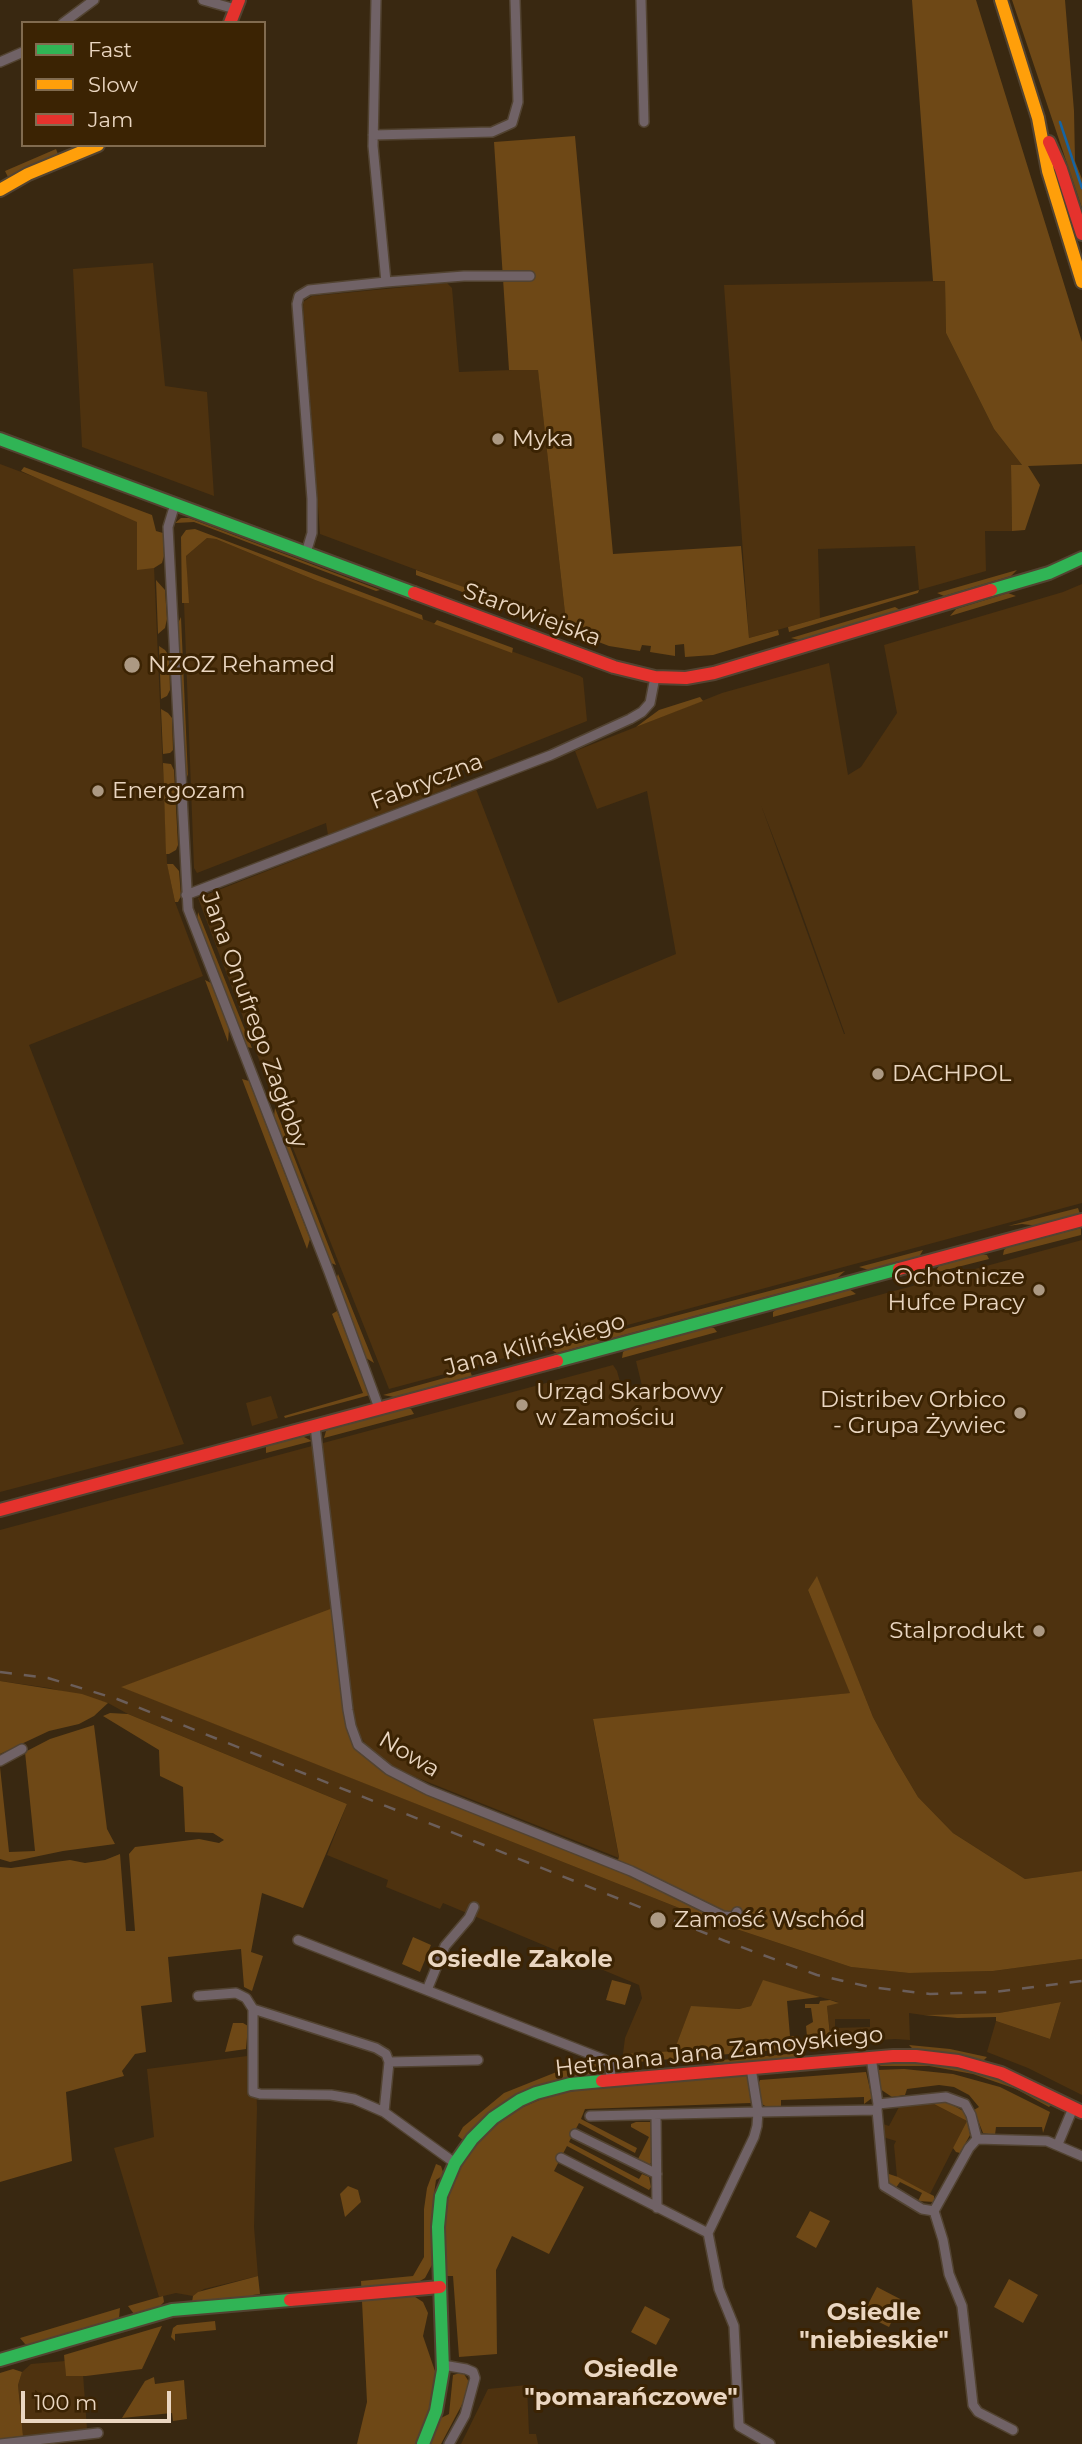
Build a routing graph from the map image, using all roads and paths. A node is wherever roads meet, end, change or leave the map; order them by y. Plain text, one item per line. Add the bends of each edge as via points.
1 (94, 0) edge
2 (203, 0) edge
3 (376, 0) edge
4 (514, 0) edge
5 (641, 0) edge
6 (1000, 0) edge
7 (237, 4) edge
8 (65, 21) edge
9 (231, 21) edge
10 (21, 53) edge
11 (0, 62) edge
12 (1038, 118) junction
13 (644, 122) dead end
14 (373, 135) junction
15 (93, 147) edge
16 (0, 190) edge
17 (1082, 233) edge
18 (530, 276) dead end
19 (386, 282) junction
20 (1082, 282) edge
21 (0, 439) edge
22 (175, 505) junction
23 (306, 553) junction
24 (1082, 558) edge
25 (1062, 568) junction
26 (1082, 568) edge
27 (655, 677) junction
28 (186, 895) junction
29 (1082, 1220) edge
30 (379, 1408) junction
31 (315, 1426) junction
32 (0, 1510) edge
33 (22, 1749) dead end
34 (0, 1761) edge
35 (474, 1908) dead end
36 (737, 1912) dead end
37 (298, 1940) dead end
38 (427, 1990) junction
39 (198, 1996) dead end
40 (253, 2008) junction
41 (871, 2057) junction
42 (478, 2060) dead end
43 (389, 2063) junction
44 (751, 2068) junction
45 (611, 2080) junction
46 (877, 2107) junction
47 (1077, 2110) edge
48 (384, 2112) junction
49 (758, 2112) junction
50 (656, 2115) junction
51 (590, 2116) dead end
52 (575, 2134) dead end
53 (978, 2139) junction
54 (1058, 2144) junction
55 (1082, 2156) edge
56 (561, 2158) dead end
57 (455, 2163) junction
58 (657, 2174) junction
59 (657, 2208) junction
60 (934, 2211) junction
61 (708, 2233) junction
62 (440, 2287) junction
63 (0, 2360) edge
64 (443, 2365) junction
65 (1013, 2430) dead end
66 (98, 2433) dead end
67 (0, 2444) edge
68 (423, 2444) edge
69 (449, 2444) edge
70 (770, 2444) edge

1 - 8 street
2 - 7 street
3 - 14 street
4 - 14 street via 518,102 513,124 492,132
5 - 13 street
6 - 12 main road
7 - 9 main road
10 - 11 street
12 - 17 main road
12 - 20 main road via 1048,171
14 - 19 street
15 - 16 main road
18 - 19 street
19 - 23 street via 309,290 296,304 312,499 312,533
21 - 22 main road, Starowiejska
22 - 23 main road, Starowiejska
22 - 28 street, Jana Onufrego Zagłoby via 168,527
23 - 27 main road, Starowiejska via 614,667
24 - 25 main road, Starowiejska
25 - 26 main road, Starowiejska
25 - 27 main road, Starowiejska via 714,673
27 - 28 street, Fabryczna via 650,703 630,719 551,755
28 - 30 street, Jana Onufrego Zagłoby via 192,922
29 - 30 main road, Jana Kilińskiego
30 - 31 main road, Jana Kilińskiego
31 - 32 main road, Jana Kilińskiego
31 - 36 street, Nowa via 348,1710 359,1745 389,1770 428,1790 631,1871 723,1916 734,1917
33 - 34 street
35 - 38 street via 445,1946
37 - 38 street
38 - 45 street via 603,2059 610,2064
39 - 40 street via 236,1993
40 - 43 street via 376,2048 386,2054
40 - 48 street via 253,2092 339,2096
41 - 44 main road, Hetmana Jana Zamoyskiego
41 - 46 street
41 - 47 main road, Hetmana Jana Zamoyskiego via 958,2061 1010,2077
42 - 43 street
43 - 48 street
44 - 45 main road, Hetmana Jana Zamoyskiego
44 - 49 street
45 - 57 main road, Hetmana Jana Zamoyskiego via 555,2087 520,2100 478,2132
46 - 49 street
46 - 53 street via 939,2096 953,2098 965,2104
46 - 60 street via 884,2186
47 - 54 street
48 - 57 street
49 - 50 street
49 - 61 street via 754,2137
50 - 51 street
50 - 58 street
52 - 58 street
53 - 54 street
53 - 60 street
54 - 55 street
56 - 59 street
57 - 62 main road, Hetmana Jana Zamoyskiego via 439,2209
58 - 59 street
59 - 61 street
60 - 65 street via 962,2306 973,2404 978,2412
61 - 70 street via 719,2289 734,2326 739,2426
62 - 63 main road via 164,2311
62 - 64 main road, Hetmana Jana Zamoyskiego
64 - 68 main road, Hetmana Jana Zamoyskiego via 436,2411
64 - 69 street via 466,2368 475,2378 465,2415
66 - 67 street

